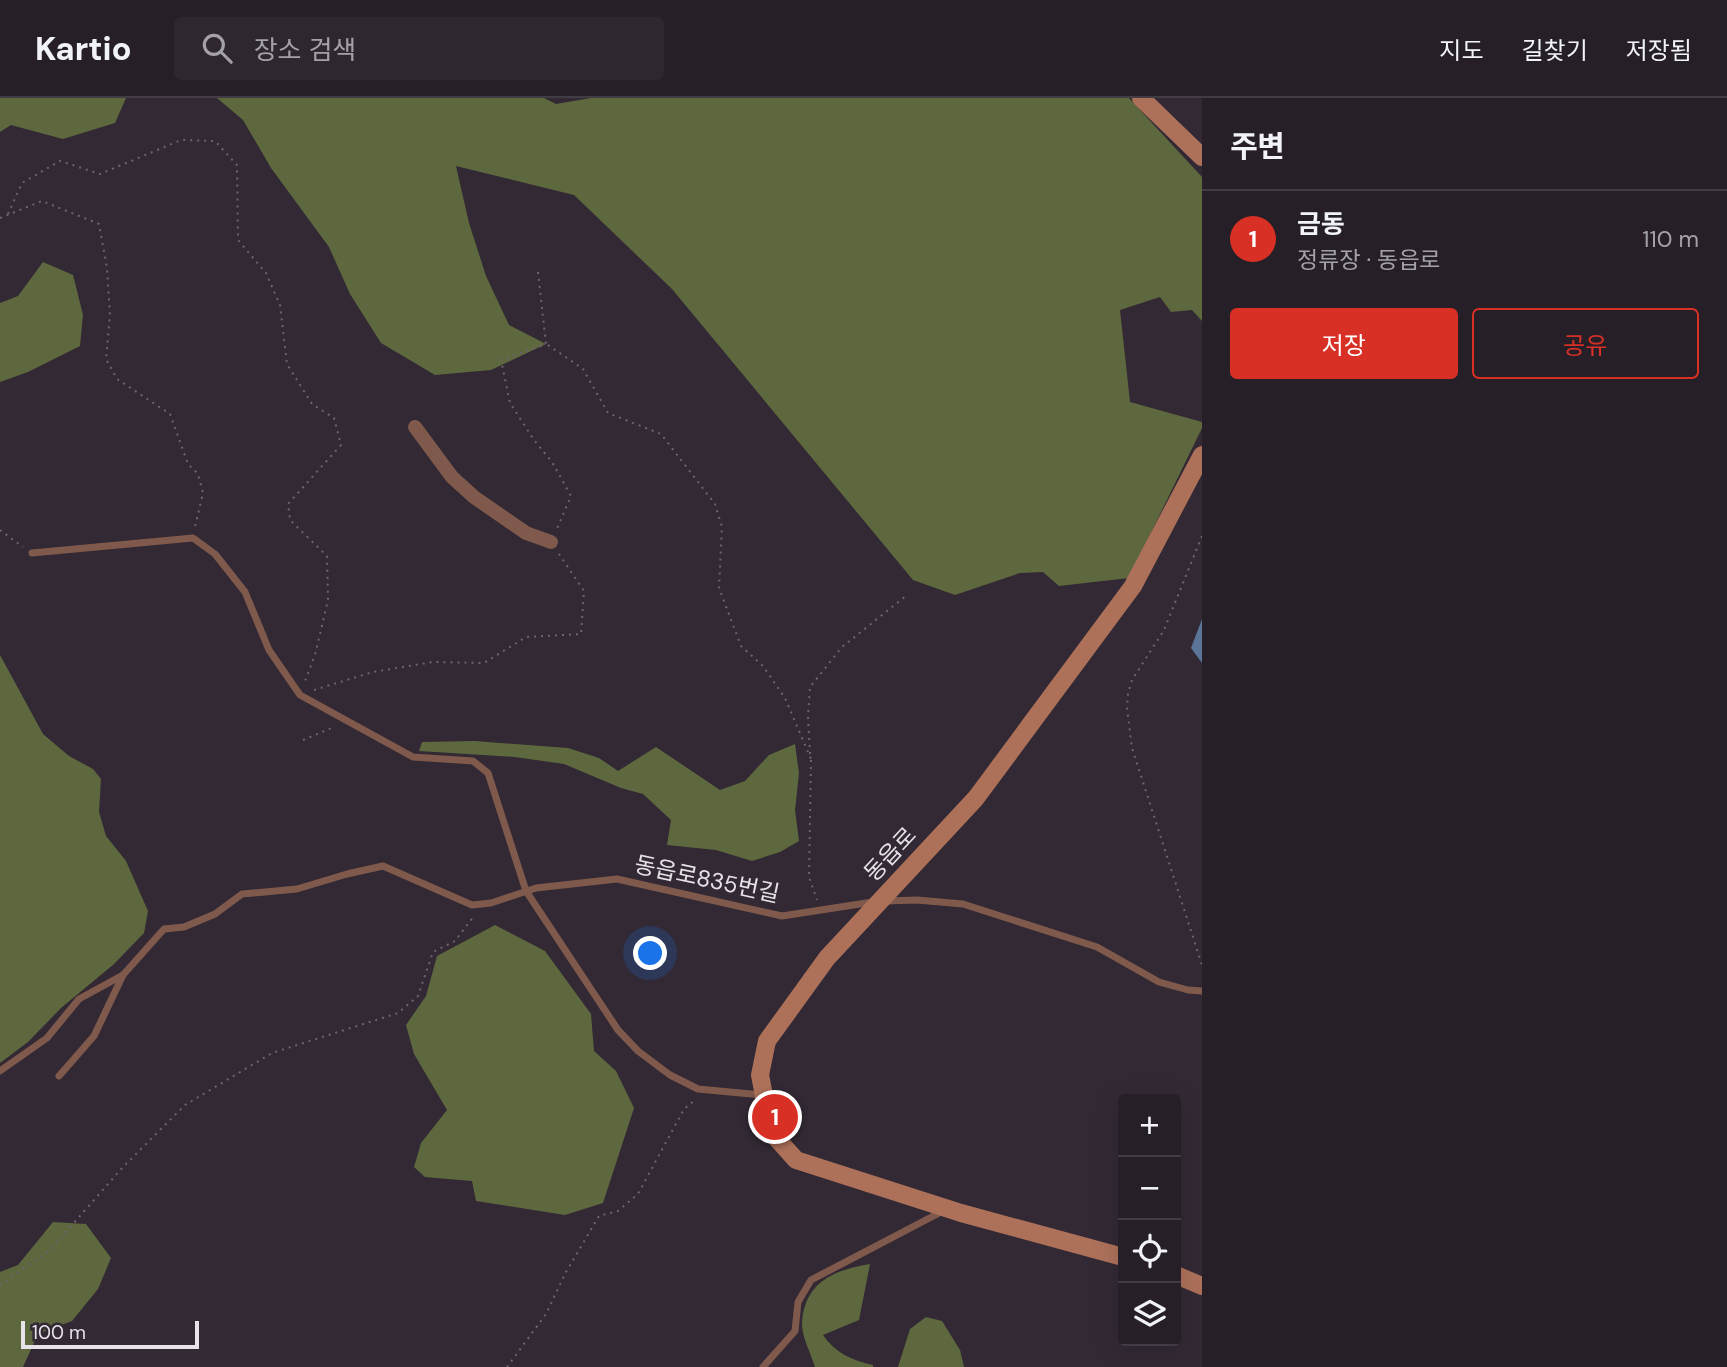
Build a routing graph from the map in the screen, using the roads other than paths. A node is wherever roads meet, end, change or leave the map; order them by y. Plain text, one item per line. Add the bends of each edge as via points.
1 (1141, 98) edge
2 (1202, 157) edge
3 (415, 427) dead end
4 (1202, 455) edge
5 (551, 542) road end
6 (32, 553) road end
7 (526, 891) junction
8 (879, 901) junction
9 (123, 975) junction
10 (1202, 991) edge
11 (0, 1071) edge
12 (59, 1076) dead end
13 (764, 1095) junction
14 (947, 1209) junction
15 (1118, 1256) edge
16 (1181, 1277) edge
17 (1202, 1286) edge
18 (767, 1365) edge

1 - 2 street
3 - 5 street via 452,477 474,497 526,533
4 - 8 street, 동읍로 via 1133,586 976,798
6 - 7 lane via 192,538 215,554 245,592 269,650 300,695 413,757 473,761 488,773
7 - 8 lane, 동읍로835번길 via 617,878 782,916
7 - 9 lane, 동읍로835번길 via 472,905 383,866 297,889 242,894 215,914 184,928 164,929
7 - 13 lane via 638,1051 698,1089
8 - 10 lane, 동읍로835번길 via 963,904 1097,947 1159,982
8 - 13 street, 동읍로 via 827,958 766,1041 760,1075
9 - 11 lane via 79,999 47,1038
9 - 12 lane via 94,1036
13 - 14 street, 동읍로 via 771,1132 796,1160
14 - 15 street, 동읍로
14 - 18 lane via 811,1280 797,1302 795,1331
16 - 17 street

